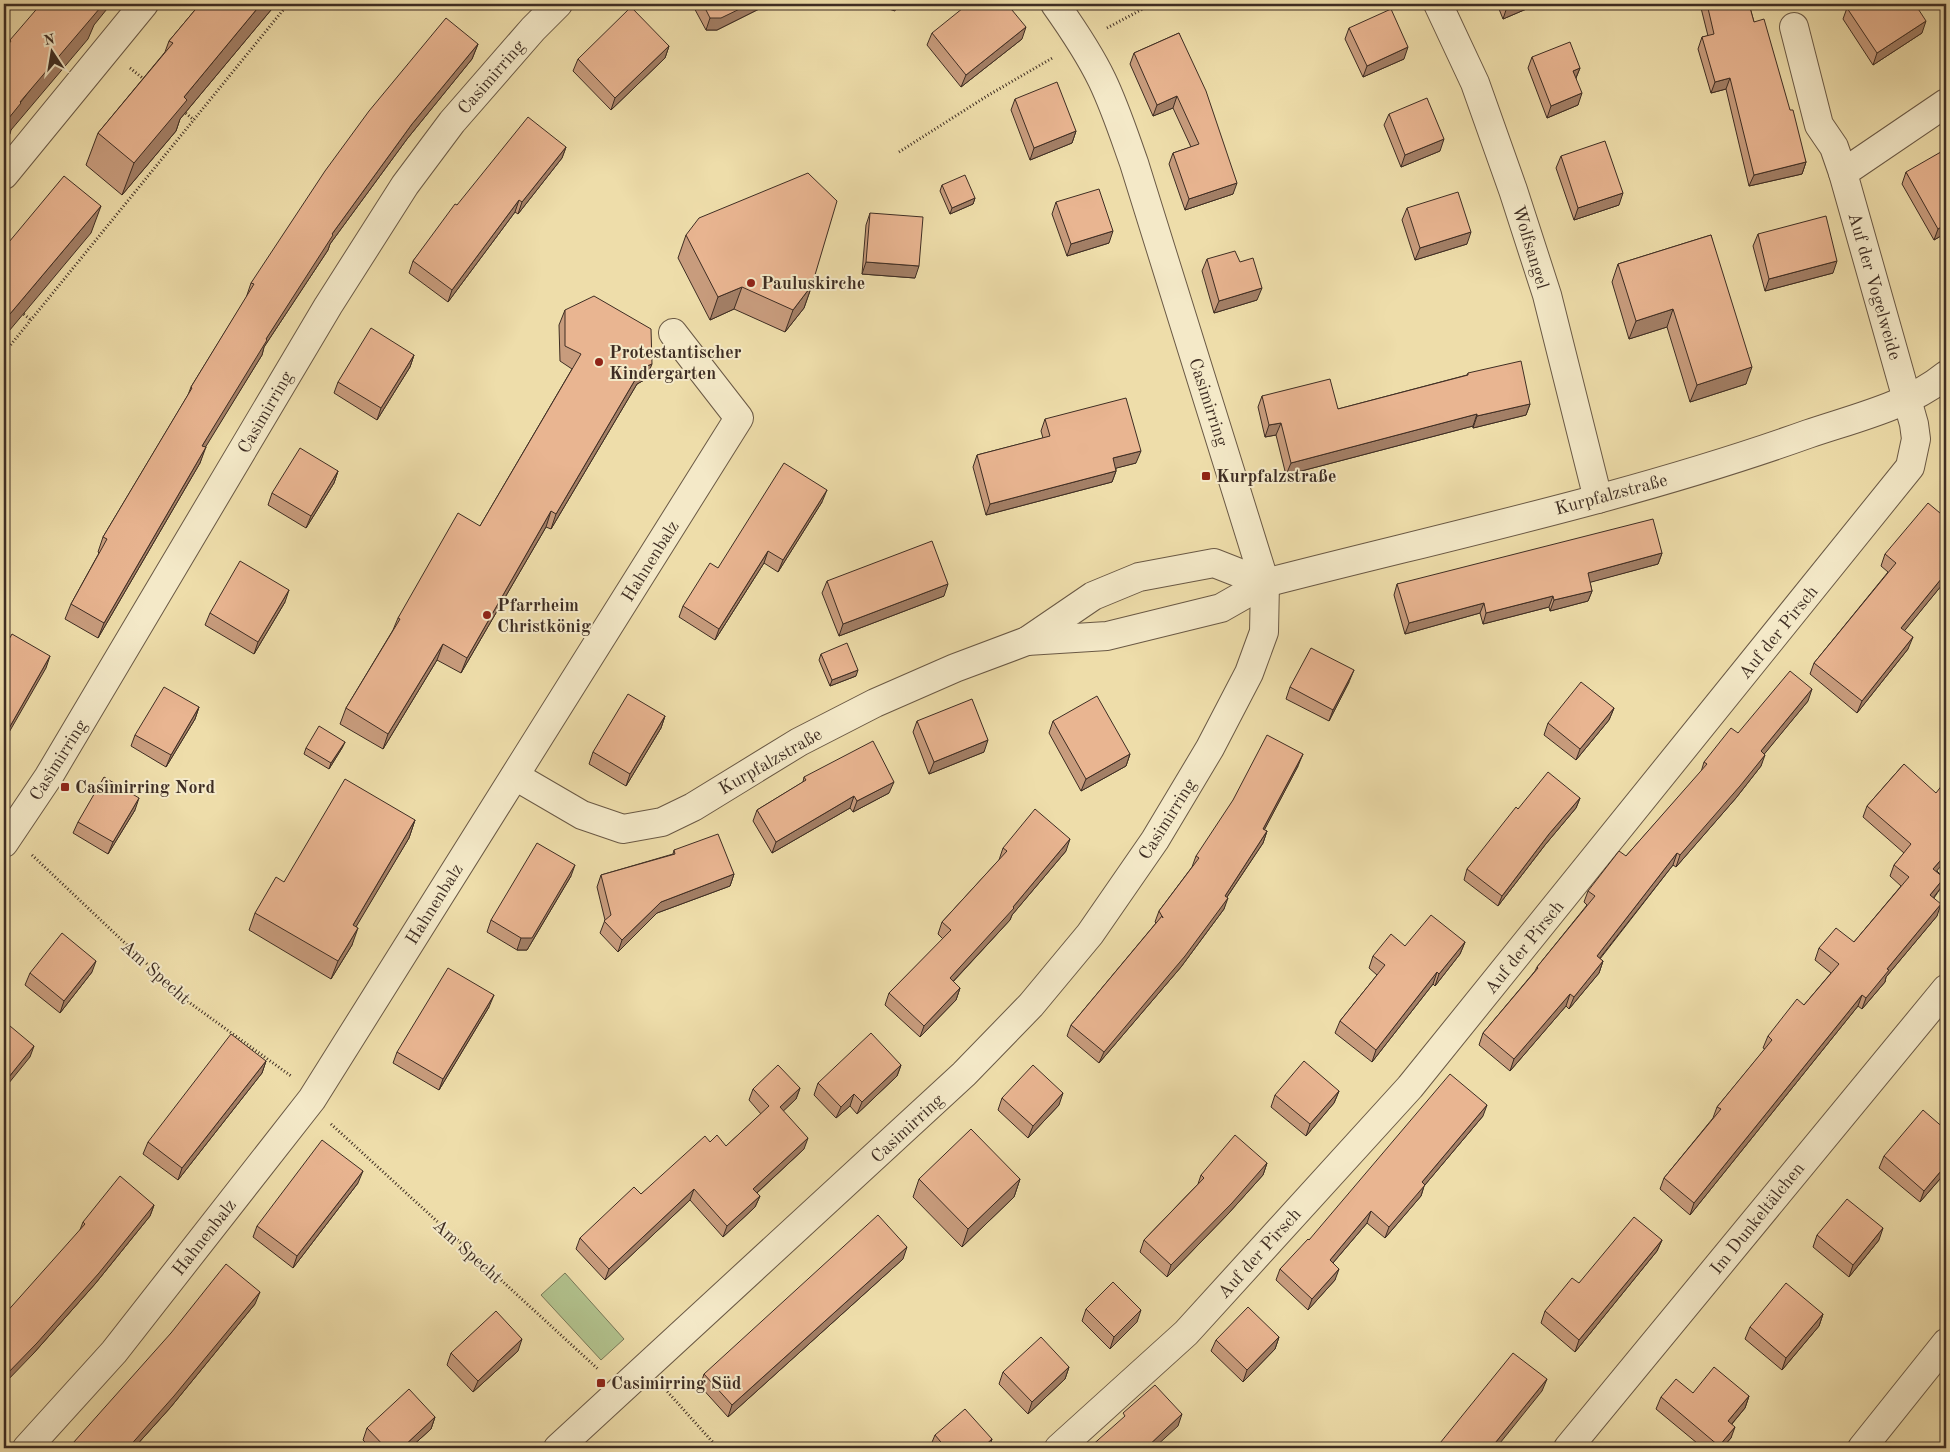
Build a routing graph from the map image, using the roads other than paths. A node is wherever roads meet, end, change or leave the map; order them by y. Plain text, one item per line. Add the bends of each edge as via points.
1 (144, 4) edge
2 (558, 4) edge
3 (1055, 4) edge
4 (1438, 4) edge
5 (1794, 27) dead end
6 (1946, 103) edge
7 (1842, 173) junction
8 (4, 175) edge
9 (673, 333) dead end
10 (1946, 375) edge
11 (1908, 400) junction
12 (1598, 499) junction
13 (1265, 583) junction
14 (1027, 641) junction
15 (514, 776) junction
16 (11, 839) edge
17 (1946, 989) edge
18 (1946, 1343) edge
19 (27, 1448) edge
20 (558, 1448) edge
21 (1060, 1448) edge
22 (1568, 1448) edge
23 (1862, 1448) edge

1 - 8 street
2 - 16 street, Casimirring via 452,122 405,186 328,306
3 - 13 street, Casimirring via 1102,80 1119,120
4 - 12 street, Wolfsangel via 1475,83 1514,190 1547,295
5 - 7 street, Auf der Vogelweide via 1819,125 1834,147
6 - 7 street
7 - 11 street, Auf der Vogelweide
9 - 15 street, Hahnenbalz via 739,418
10 - 11 street, Kurpfalzstraße
11 - 12 street, Kurpfalzstraße via 1751,455
11 - 21 street, Auf der Pirsch via 1916,439 1910,467 1410,1087 1186,1332
12 - 13 street, Kurpfalzstraße
13 - 14 street, Kurpfalzstraße via 1221,608 1107,636
13 - 14 street, Kurpfalzstraße via 1214,563 1139,578 1093,596
13 - 20 street, Casimirring via 1264,632 1249,673 1210,748 1155,840 1090,934 1031,1005 964,1074
14 - 15 street, Kurpfalzstraße via 875,703 799,742 693,807 662,822 623,829 582,815
15 - 19 street, Hahnenbalz via 312,1099 114,1352
17 - 22 street, Im Dunkeltälchen
18 - 23 street

